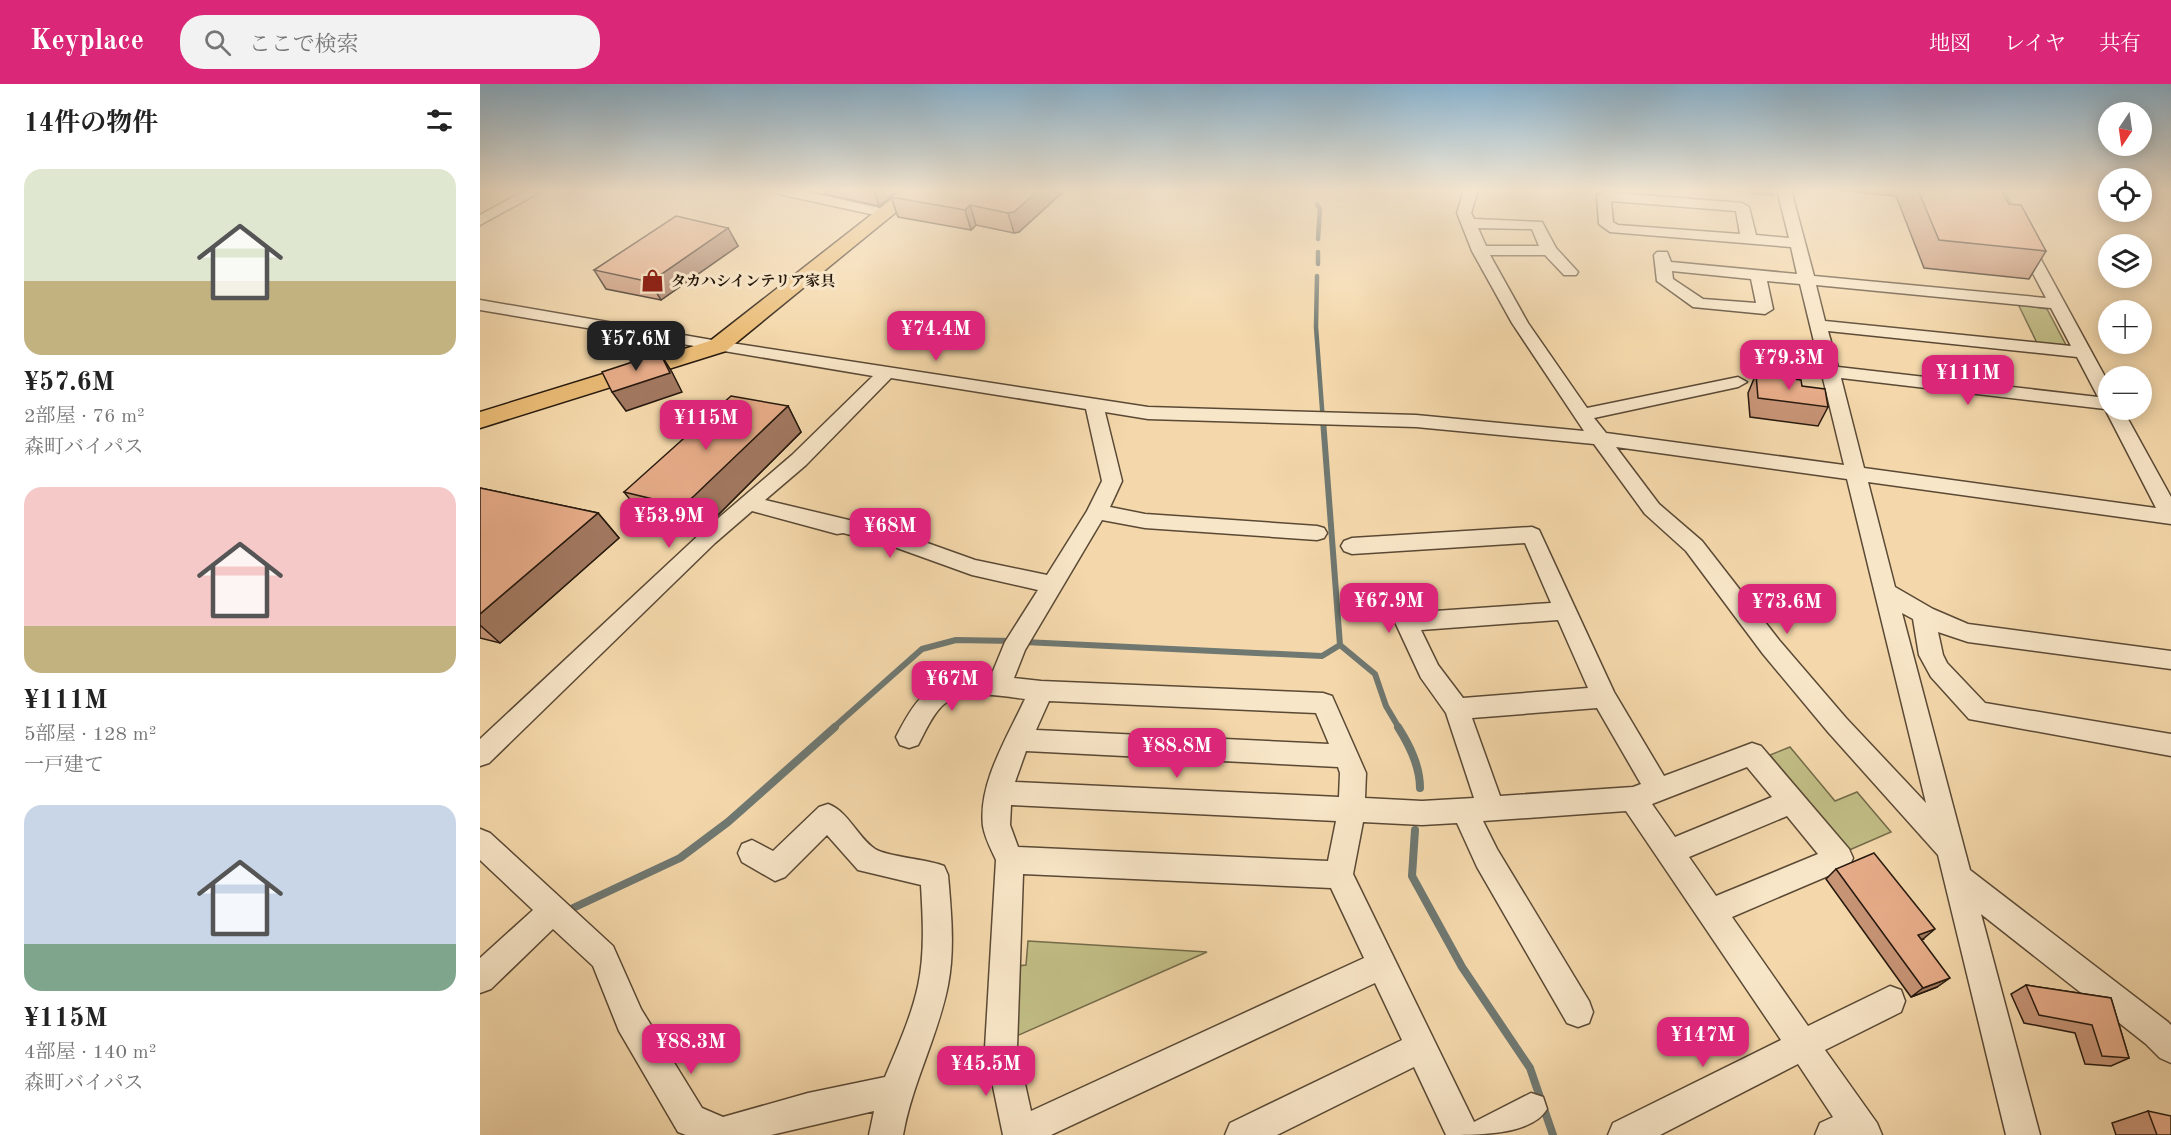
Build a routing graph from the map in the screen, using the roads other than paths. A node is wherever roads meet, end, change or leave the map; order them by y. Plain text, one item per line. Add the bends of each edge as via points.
1 (851, 239) edge
2 (1475, 239) edge
3 (1544, 239) edge
4 (1661, 239) edge
5 (1749, 239) edge
6 (1797, 239) edge
7 (2022, 239) edge
8 (1798, 243) junction
9 (1549, 250) junction
10 (1479, 251) junction
11 (1664, 266) junction
12 (1570, 272) dead end
13 (1758, 274) junction
14 (1807, 279) junction
15 (2057, 304) junction
16 (480, 305) edge
17 (1819, 325) junction
18 (717, 346) junction
19 (2084, 353) junction
20 (887, 372) junction
21 (1831, 372) junction
22 (2098, 380) edge
23 (1738, 382) dead end
24 (2098, 401) edge
25 (1094, 405) junction
26 (1582, 415) junction
27 (480, 420) edge
28 (2119, 420) edge
29 (1603, 439) junction
30 (1856, 475) junction
31 (748, 503) junction
32 (1097, 512) junction
33 (2171, 516) edge
34 (1317, 533) dead end
35 (1352, 546) dead end
36 (1050, 588) junction
37 (1885, 591) junction
38 (1563, 611) junction
39 (1924, 615) junction
40 (2171, 660) edge
41 (997, 687) junction
42 (1041, 691) junction
43 (1604, 697) junction
44 (1457, 709) junction
45 (909, 737) dead end
46 (1020, 740) junction
47 (2171, 745) edge
48 (480, 755) edge
49 (1346, 756) junction
50 (1000, 793) junction
51 (1646, 794) junction
52 (1793, 801) junction
53 (1352, 808) junction
54 (1478, 809) junction
55 (480, 842) edge
56 (1951, 849) junction
57 (1669, 852) junction
58 (752, 853) dead end
59 (1010, 860) junction
60 (1339, 875) junction
61 (1958, 878) junction
62 (554, 909) junction
63 (1711, 912) junction
64 (1382, 965) junction
65 (480, 978) edge
66 (1890, 1001) dead end
67 (1578, 1012) dead end
68 (1803, 1046) junction
69 (1421, 1047) junction
70 (2171, 1047) edge
71 (895, 1092) junction
72 (1531, 1109) dead end
73 (1852, 1131) edge
74 (1498, 1132) edge
75 (1020, 1134) edge
76 (886, 1135) edge
77 (1242, 1135) edge
78 (1463, 1135) edge
79 (1625, 1135) edge
80 (2024, 1135) edge

1 - 18 main road
2 - 10 street
3 - 9 street
4 - 11 street
5 - 8 street
6 - 8 street
7 - 15 street
8 - 14 street
9 - 10 street
9 - 12 street
10 - 26 street via 1520,323
11 - 13 street
11 - 13 street via 1665,280 1699,304 1765,309
13 - 14 street
14 - 15 street
14 - 17 street
15 - 19 street
16 - 18 street
17 - 19 street
17 - 21 street
18 - 20 street
18 - 27 main road
19 - 22 street
20 - 25 street
20 - 31 street via 799,460
21 - 24 street
21 - 30 street
23 - 26 street
25 - 29 street via 1164,414 1416,422
25 - 32 street via 1112,481
26 - 29 street
28 - 33 street
29 - 30 street
29 - 56 street via 1652,509 1694,546 1822,708
30 - 33 street
30 - 37 street
31 - 36 street via 891,538 938,557 1049,584
31 - 48 street
32 - 34 street via 1145,521
32 - 36 street
35 - 38 street via 1532,536
36 - 41 street via 1018,641
37 - 39 street
37 - 56 street
38 - 43 street
38 - 44 street via 1406,622 1429,671
39 - 40 street via 1968,633
39 - 47 street via 1931,655 1939,670 1978,712
41 - 42 street
41 - 45 street via 956,688 936,696
42 - 46 street
42 - 49 street via 1323,703
43 - 44 street
43 - 51 street
44 - 54 street
46 - 49 street
46 - 50 street
49 - 53 street via 1353,773
50 - 53 street
50 - 59 street via 996,821
51 - 52 street via 1752,753
51 - 54 street
51 - 57 street
52 - 57 street
52 - 63 street via 1839,858
53 - 54 street via 1422,813
53 - 60 street
54 - 67 street via 1487,858
55 - 62 street
56 - 61 street
57 - 63 street
58 - 71 street via 775,868 828,816 868,861 934,875 934,984
59 - 60 street
59 - 75 street via 1001,1048
60 - 64 street
61 - 70 street
61 - 80 street
62 - 65 street
62 - 71 street via 603,956 630,1020 690,1120 723,1134 829,1102
63 - 68 street
64 - 69 street
64 - 75 street
66 - 68 street
68 - 73 street
68 - 79 street
69 - 77 street
69 - 78 street
71 - 76 street
72 - 74 street

